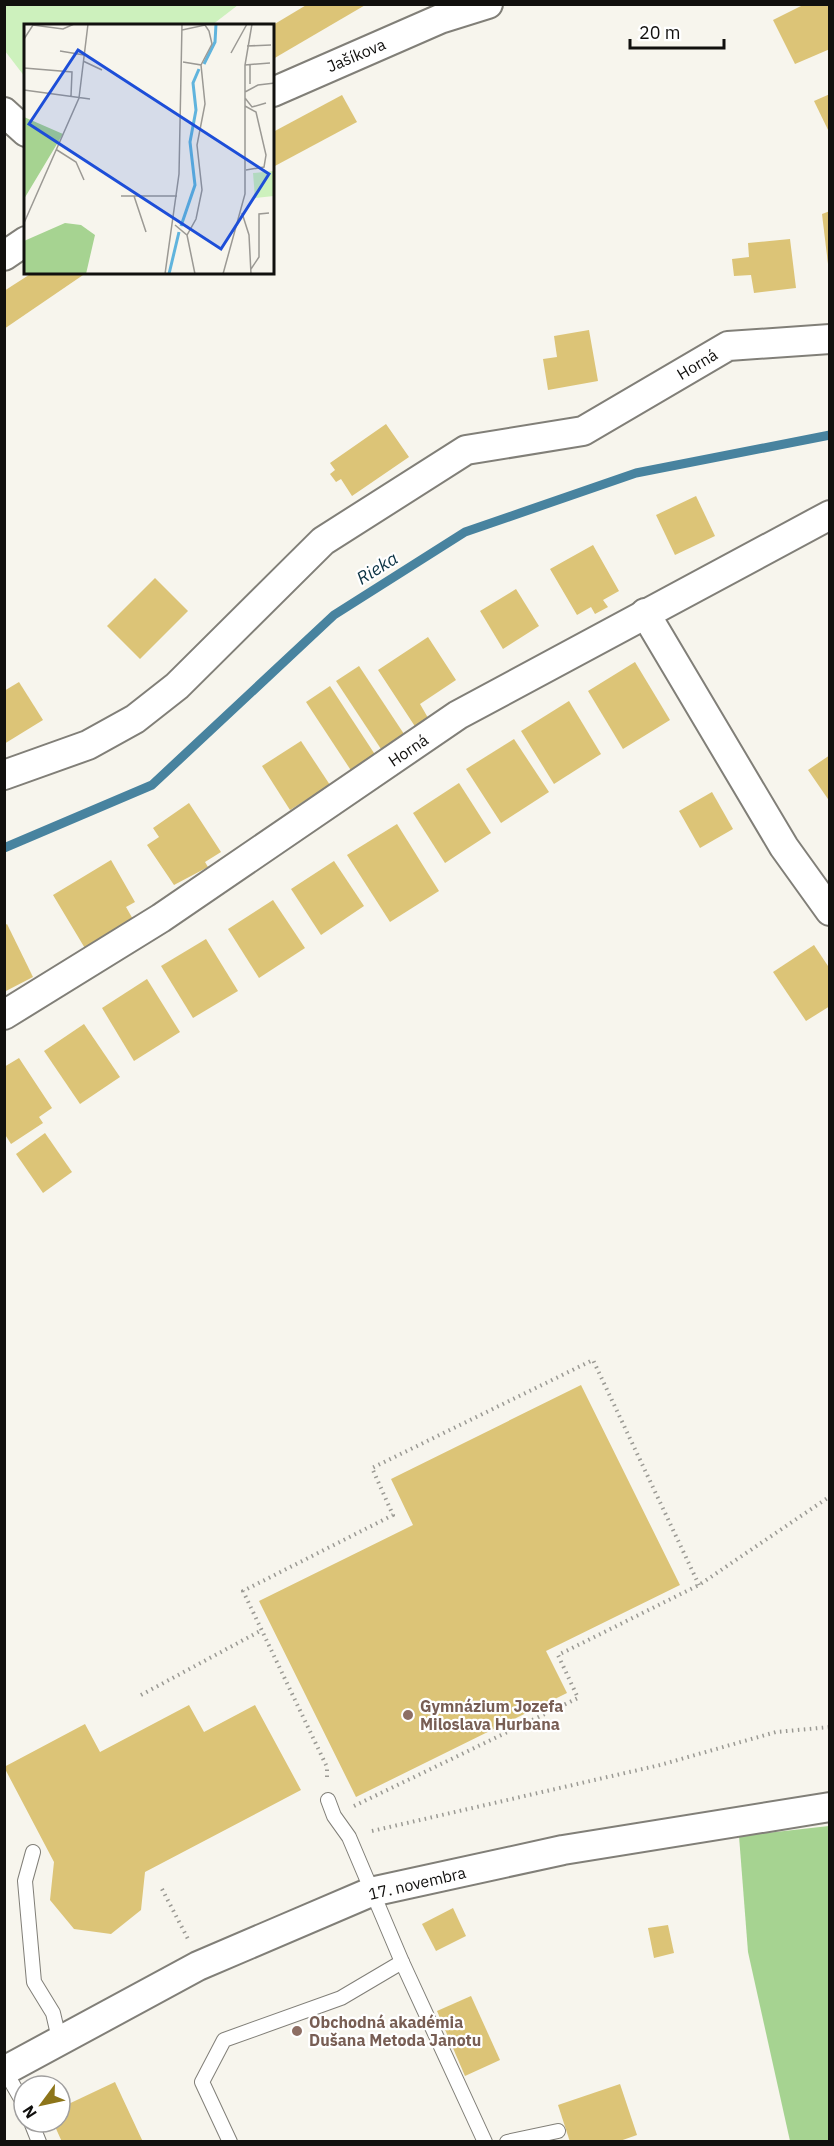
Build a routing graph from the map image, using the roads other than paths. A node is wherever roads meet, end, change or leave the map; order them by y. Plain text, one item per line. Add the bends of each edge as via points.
1 (488, 4) edge
2 (442, 12) edge
3 (274, 92) edge
4 (4, 112) edge
5 (24, 130) edge
6 (24, 242) edge
7 (4, 255) edge
8 (830, 339) edge
9 (830, 515) edge
10 (645, 613) junction
11 (4, 775) edge
12 (830, 911) edge
13 (4, 1015) edge
14 (328, 1800) dead end
15 (830, 1807) edge
16 (33, 1852) dead end
17 (371, 1892) junction
18 (402, 1962) junction
19 (60, 2043) junction
20 (4, 2071) edge
21 (12, 2084) edge
22 (558, 2131) dead end
23 (230, 2142) edge
24 (485, 2142) edge
25 (507, 2142) edge

1 - 2 street, Jašíkova
2 - 3 street, Jašíkova
4 - 5 street
6 - 7 street
8 - 11 street, Horná via 728,346 583,431 466,450 323,541 177,686 135,719 88,745
9 - 10 street, Horná
10 - 12 street via 784,847
10 - 13 street, Horná via 458,715 161,918
14 - 17 lane via 349,1837
15 - 17 street, 17. novembra via 562,1850
16 - 19 lane via 25,1881 34,1982 53,2013
17 - 18 lane
17 - 19 street, 17. novembra via 198,1966
18 - 23 lane via 341,1998 224,2040 202,2082
18 - 24 lane
19 - 20 street, 17. novembra
20 - 21 lane
22 - 25 lane

